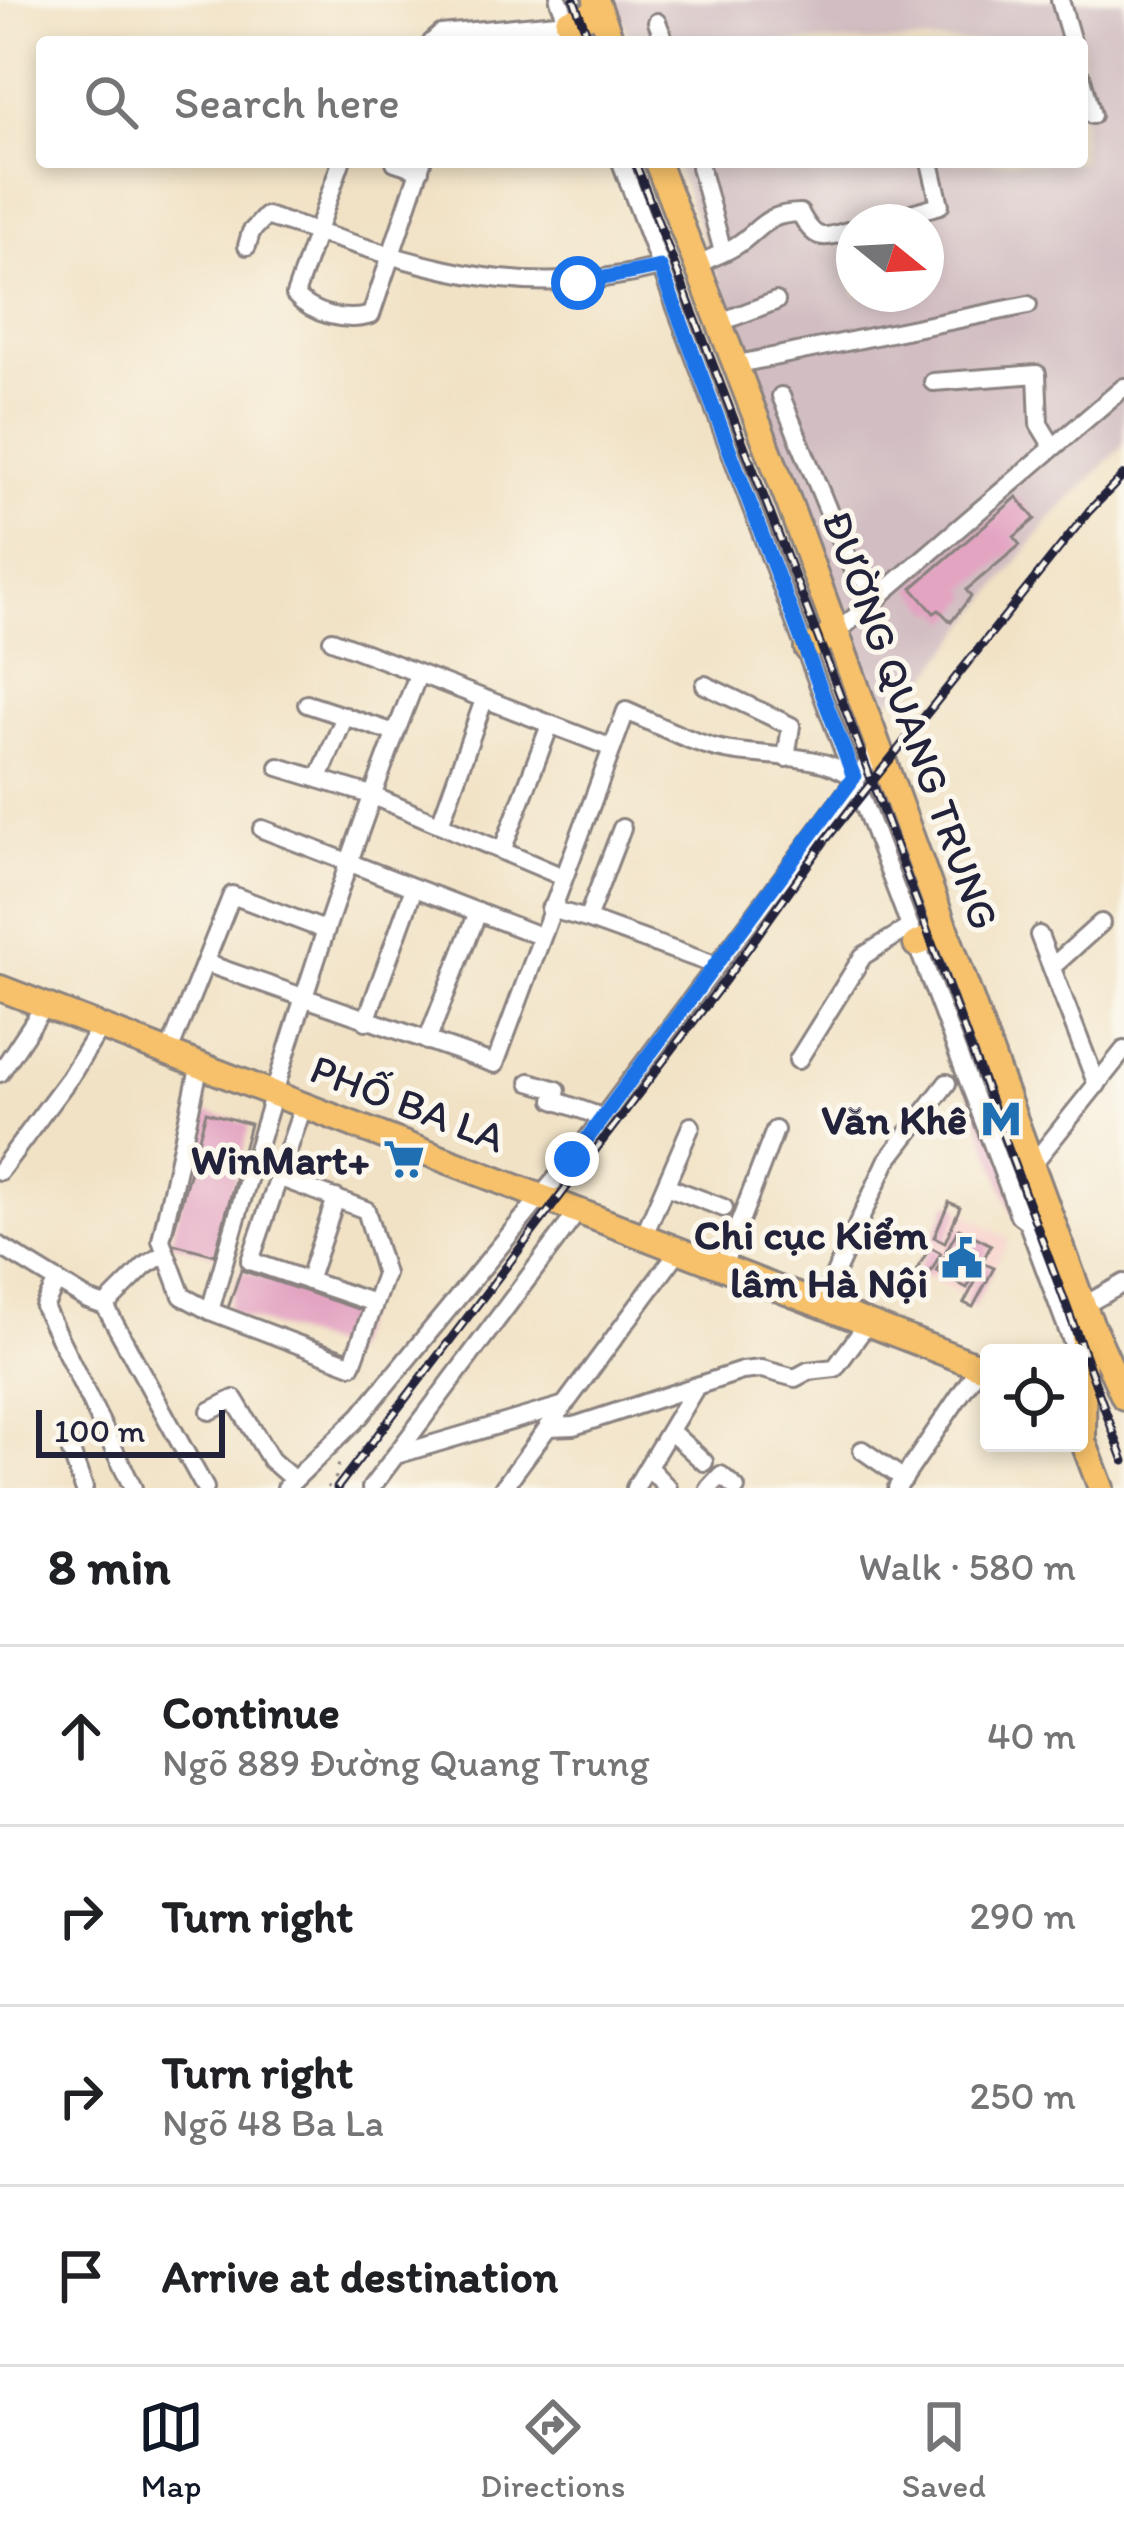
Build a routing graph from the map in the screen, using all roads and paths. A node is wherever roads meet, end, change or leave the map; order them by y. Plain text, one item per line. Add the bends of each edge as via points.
1 (1060, 0) edge
2 (598, 6) edge
3 (568, 21) edge
4 (657, 22) dead end
5 (439, 36) edge
6 (609, 36) edge
7 (663, 36) edge
8 (1070, 36) edge
9 (1088, 100) edge
10 (1092, 115) dead end
11 (339, 168) edge
12 (420, 168) edge
13 (623, 168) edge
14 (659, 168) edge
15 (700, 168) edge
16 (931, 168) edge
17 (940, 204) edge
18 (317, 232) junction
19 (836, 234) edge
20 (247, 246) dead end
21 (722, 252) junction
22 (390, 256) junction
23 (696, 265) junction
24 (660, 267) junction
25 (776, 301) dead end
26 (1028, 305) dead end
27 (718, 323) junction
28 (733, 364) junction
29 (933, 382) dead end
30 (1124, 387) edge
31 (781, 396) dead end
32 (1053, 448) junction
33 (879, 597) junction
34 (836, 633) junction
35 (332, 640) dead end
36 (807, 648) junction
37 (418, 676) junction
38 (705, 685) dead end
39 (484, 700) junction
40 (307, 704) dead end
41 (345, 716) junction
42 (550, 724) junction
43 (395, 733) junction
44 (612, 748) junction
45 (878, 750) junction
46 (786, 758) junction
47 (279, 766) dead end
48 (854, 777) junction
49 (319, 778) junction
50 (371, 795) junction
51 (440, 824) junction
52 (622, 828) dead end
53 (262, 829) dead end
54 (502, 850) junction
55 (348, 862) junction
56 (563, 877) junction
57 (414, 888) junction
58 (550, 909) junction
59 (478, 912) junction
60 (587, 919) junction
61 (1101, 923) dead end
62 (325, 930) junction
63 (947, 931) junction
64 (913, 935) junction
65 (1039, 935) dead end
66 (540, 936) junction
67 (205, 963) junction
68 (715, 965) junction
69 (1052, 968) junction
70 (0, 988) edge
71 (302, 1000) junction
72 (45, 1005) junction
73 (366, 1021) junction
74 (100, 1026) junction
75 (427, 1041) junction
76 (1124, 1050) edge
77 (169, 1052) junction
78 (798, 1060) dead end
79 (200, 1064) junction
80 (0, 1073) edge
81 (530, 1082) dead end
82 (947, 1083) dead end
83 (1097, 1084) junction
84 (272, 1092) junction
85 (304, 1104) junction
86 (602, 1117) junction
87 (692, 1126) dead end
88 (775, 1130) dead end
89 (1032, 1165) junction
90 (0, 1172) edge
91 (278, 1177) junction
92 (666, 1186) junction
93 (541, 1196) junction
94 (336, 1198) junction
95 (724, 1208) dead end
96 (579, 1210) junction
97 (1038, 1217) junction
98 (644, 1235) junction
99 (0, 1246) edge
100 (680, 1249) junction
101 (163, 1255) junction
102 (723, 1266) junction
103 (57, 1281) junction
104 (308, 1281) junction
105 (1124, 1283) edge
106 (374, 1303) junction
107 (821, 1304) junction
108 (105, 1306) junction
109 (1083, 1307) junction
110 (210, 1311) junction
111 (868, 1322) junction
112 (1074, 1344) edge
113 (1077, 1344) edge
114 (1082, 1344) edge
115 (980, 1366) edge
116 (980, 1373) edge
117 (694, 1390) junction
118 (1124, 1396) edge
119 (1088, 1399) edge
120 (566, 1405) junction
121 (210, 1411) dead end
122 (1124, 1411) edge
123 (347, 1427) junction
124 (548, 1427) junction
125 (670, 1430) junction
126 (68, 1443) dead end
127 (862, 1450) dead end
128 (1086, 1452) edge
129 (396, 1454) junction
130 (704, 1462) dead end
131 (648, 1467) junction
132 (900, 1483) edge
133 (290, 1484) edge
134 (84, 1488) edge
135 (133, 1488) edge
136 (205, 1488) edge
137 (327, 1488) edge
138 (370, 1488) edge
139 (503, 1488) edge
140 (635, 1488) edge
141 (668, 1488) edge
142 (709, 1488) edge
143 (736, 1488) edge
144 (1101, 1488) edge

1 - 8 street
2 - 3 highway
2 - 6 highway
3 - 5 street
4 - 7 street
9 - 10 street
11 - 18 street
12 - 22 street
13 - 24 street
14 - 23 highway, ĐƯỜNG QUANG TRUNG
15 - 21 street
16 - 17 street
18 - 20 street via 266,216
18 - 22 street
18 - 22 street via 295,295 344,319 371,315
19 - 21 street via 815,236 794,212 763,221
21 - 23 street
22 - 24 street via 457,274 578,283
23 - 27 highway, ĐƯỜNG QUANG TRUNG
24 - 36 street
25 - 27 street
26 - 28 street
27 - 28 highway, ĐƯỜNG QUANG TRUNG
28 - 34 highway, ĐƯỜNG QUANG TRUNG
29 - 32 street via 1037,374 1039,424
30 - 32 street
31 - 33 street via 851,566
32 - 33 street
33 - 34 street
34 - 36 highway
34 - 45 highway, ĐƯỜNG QUANG TRUNG
35 - 37 street
36 - 48 street
37 - 39 street
37 - 43 street
38 - 46 street via 791,727
39 - 42 street
39 - 51 street
40 - 41 street
41 - 43 street
41 - 49 street
42 - 44 street
42 - 54 street
43 - 50 street
44 - 46 street via 626,711 706,746
44 - 56 street
45 - 48 street
45 - 63 highway, ĐƯỜNG QUANG TRUNG
46 - 48 street via 832,762
47 - 49 street
48 - 64 street
48 - 68 street
49 - 50 street
50 - 51 street
50 - 55 street
51 - 54 street
52 - 60 street
53 - 55 street
54 - 56 street
55 - 57 street
55 - 62 street
56 - 58 street
57 - 59 street
57 - 73 street
58 - 60 street
58 - 66 street
59 - 66 street
59 - 75 street
60 - 68 street
61 - 69 street
62 - 67 street via 232,895
62 - 71 street
63 - 64 highway
63 - 89 highway, ĐƯỜNG QUANG TRUNG
64 - 78 street via 863,956
64 - 97 street via 1019,1216
65 - 69 street
66 - 75 street via 495,1064
67 - 71 street
67 - 77 street
68 - 86 street
69 - 83 street
70 - 72 highway, PHỐ BA LA
71 - 73 street
71 - 84 street
72 - 74 highway, PHỐ BA LA
72 - 80 street
73 - 75 street
74 - 77 highway, PHỐ BA LA
74 - 90 street
76 - 83 street
77 - 79 highway, PHỐ BA LA
79 - 84 highway, PHỐ BA LA
79 - 101 street
81 - 86 street
82 - 107 street via 886,1161
83 - 89 street
84 - 85 highway, PHỐ BA LA
84 - 110 street
85 - 91 street
85 - 93 highway, PHỐ BA LA
86 - 93 street
87 - 92 street
88 - 102 street
89 - 97 highway, ĐƯỜNG QUANG TRUNG
91 - 94 street
91 - 104 street via 250,1261
92 - 95 street
92 - 98 street
93 - 96 highway, PHỐ BA LA
93 - 123 street
94 - 104 street
94 - 106 street via 366,1210 385,1274
96 - 98 highway, PHỐ BA LA
96 - 129 street
97 - 109 highway, ĐƯỜNG QUANG TRUNG
97 - 112 street
98 - 100 highway, PHỐ BA LA
99 - 103 street
100 - 102 highway, PHỐ BA LA
100 - 120 street
101 - 108 street
101 - 110 street via 182,1296
102 - 107 highway, PHỐ BA LA
103 - 108 street
103 - 135 street via 44,1307
104 - 106 street
105 - 109 street
106 - 110 street via 352,1365
107 - 111 highway, PHỐ BA LA
108 - 136 street
109 - 113 highway
109 - 114 highway, ĐƯỜNG QUANG TRUNG
109 - 118 highway, ĐƯỜNG QUANG TRUNG
111 - 115 highway, PHỐ BA LA
111 - 117 street via 835,1368 795,1378 742,1371
116 - 132 street
117 - 124 street
117 - 125 street
119 - 122 highway
120 - 124 street
120 - 129 street
121 - 133 street via 236,1402
123 - 133 street
123 - 137 path
124 - 139 street
125 - 130 street
125 - 131 street
126 - 134 street
127 - 132 street
128 - 144 highway, ĐƯỜNG QUANG TRUNG
129 - 138 street
131 - 140 street
131 - 141 street
142 - 143 street via 722,1475

